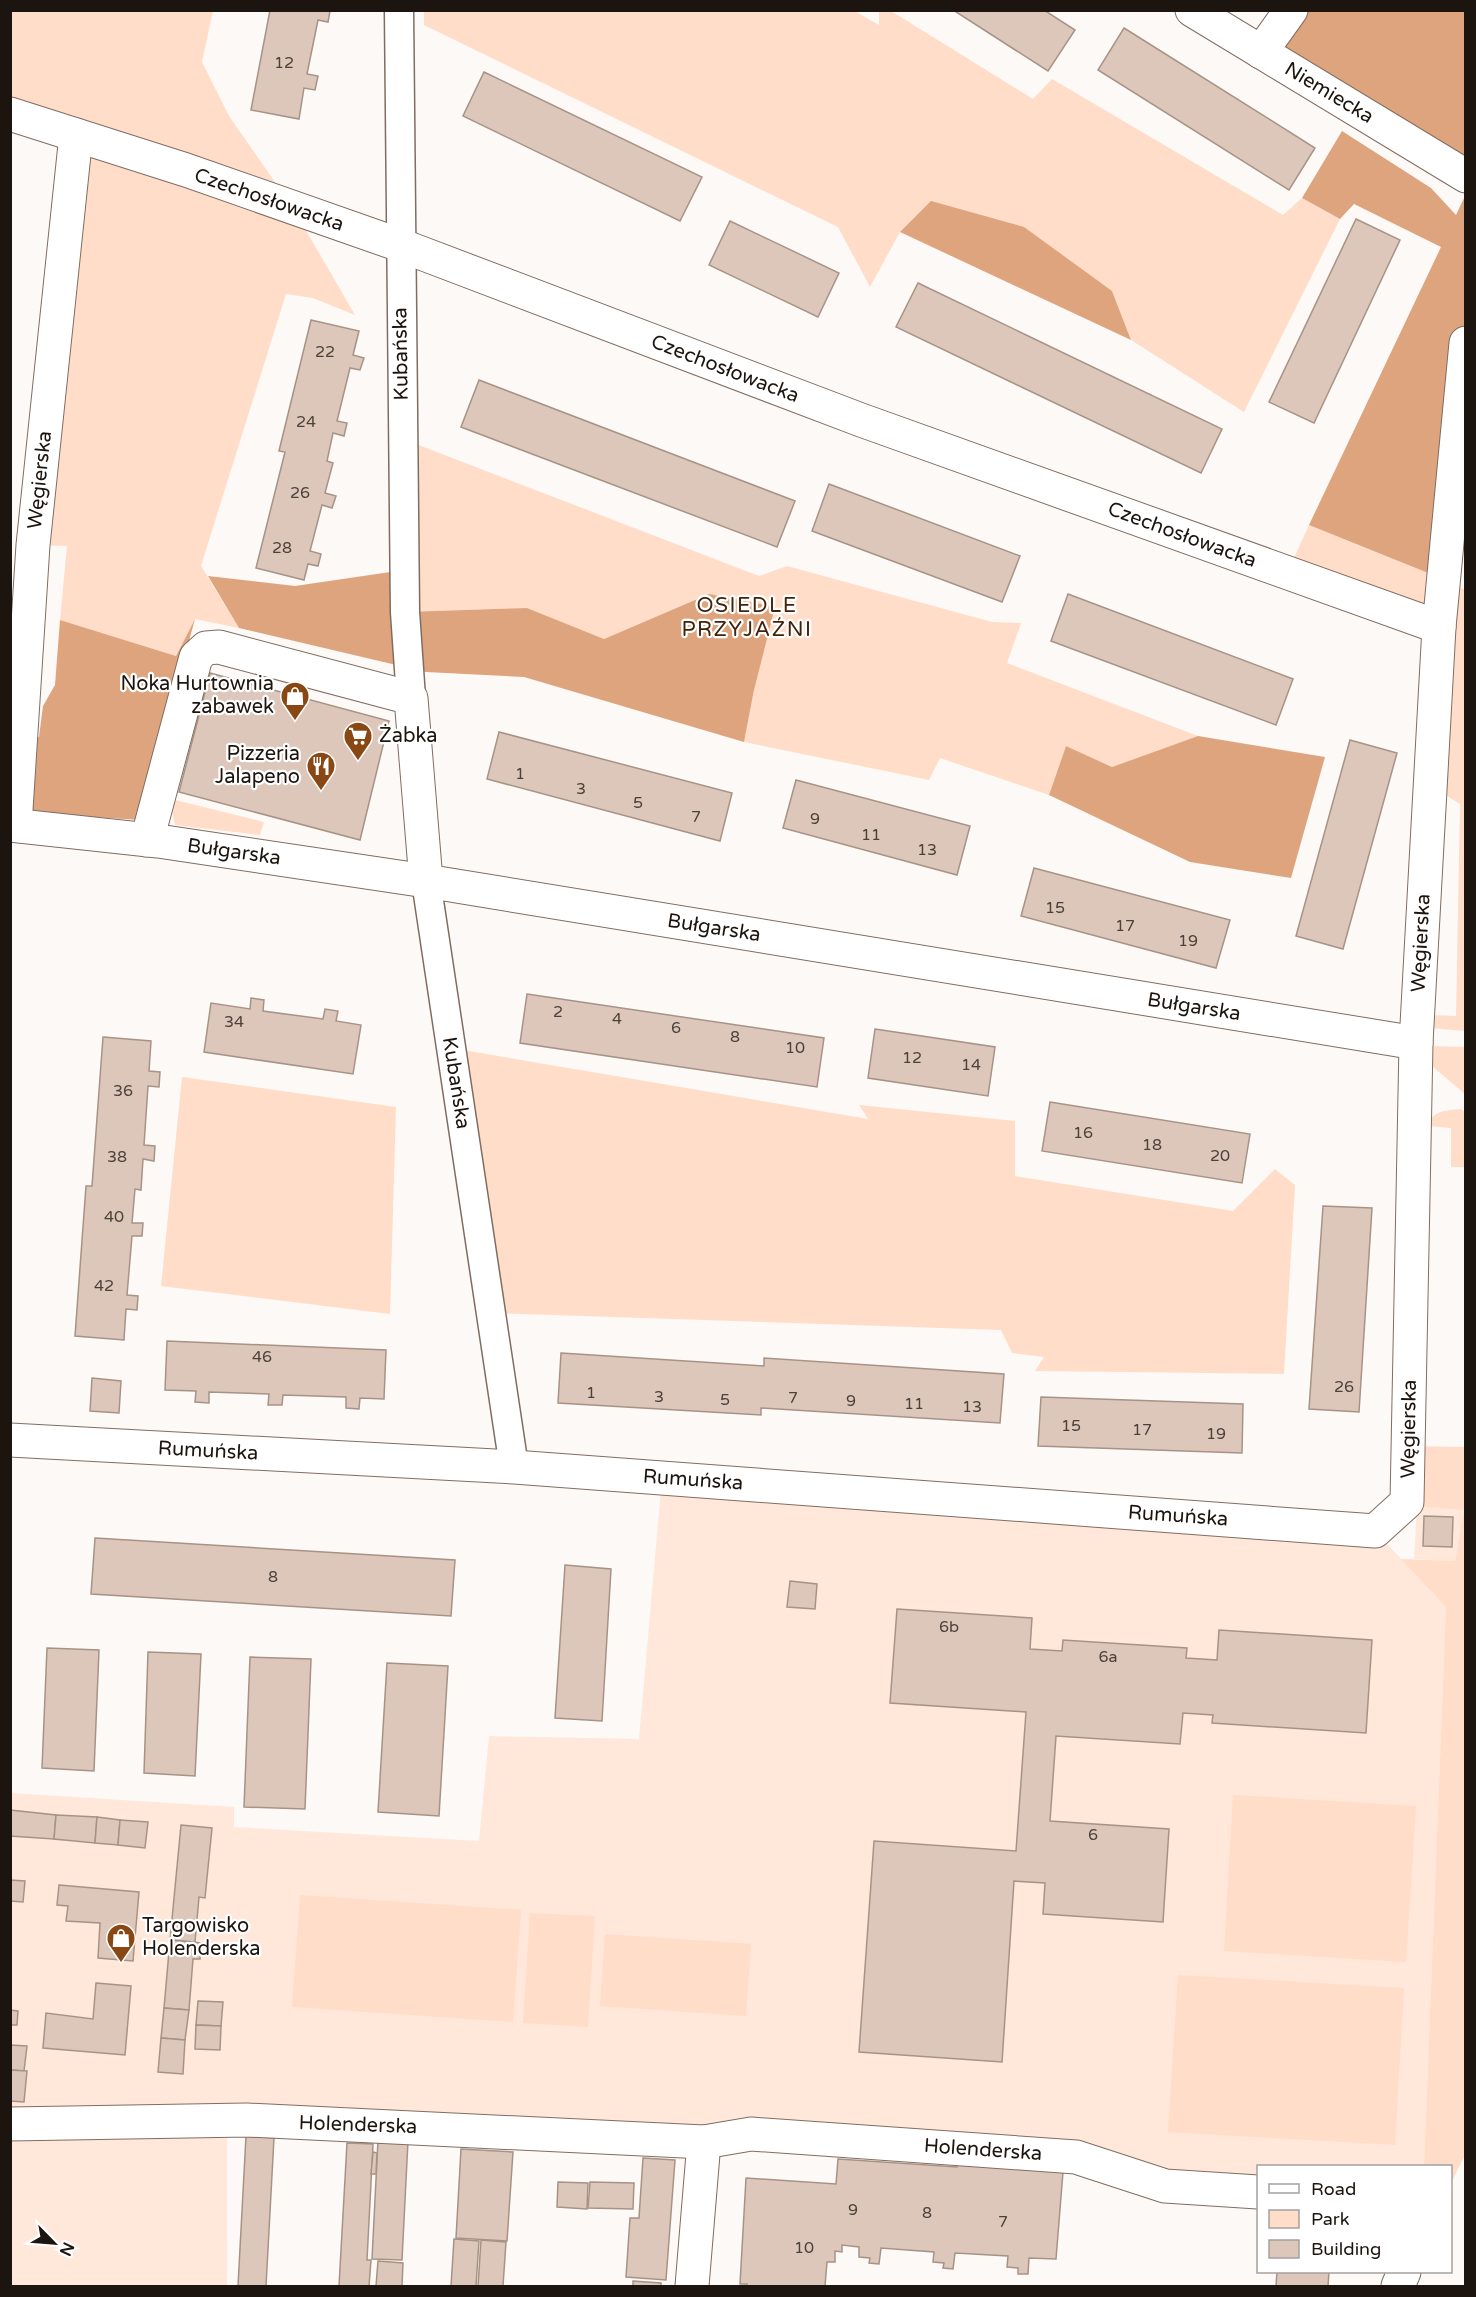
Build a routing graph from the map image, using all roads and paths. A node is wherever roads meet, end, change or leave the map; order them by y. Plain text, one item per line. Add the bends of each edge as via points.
1 (399, 10) edge
2 (1192, 10) edge
3 (1291, 10) edge
4 (1261, 52) junction
5 (10, 114) edge
6 (76, 135) junction
7 (1466, 176) edge
8 (400, 245) junction
9 (1466, 342) edge
10 (1439, 627) junction
11 (411, 698) junction
12 (13, 825) edge
13 (147, 840) junction
14 (426, 881) junction
15 (1416, 1043) junction
16 (10, 1440) edge
17 (514, 1467) junction
18 (1375, 1531) joint
19 (10, 2124) edge
20 (704, 2142) junction
21 (1257, 2192) edge
22 (692, 2286) edge

1 - 8 street, Kubańska
2 - 4 street, Niemiecka
3 - 4 street
4 - 7 street, Niemiecka
5 - 6 street, Czechosłowacka
6 - 8 street, Czechosłowacka
6 - 12 street, Węgierska via 33,545
8 - 10 street, Czechosłowacka via 861,420
8 - 11 street, Kubańska via 405,612
9 - 10 street, Węgierska
10 - 15 street, Węgierska
11 - 13 street via 219,647 206,648 196,657
11 - 14 street, Kubańska
12 - 13 street, Bułgarska
13 - 14 street, Bułgarska
14 - 15 street, Bułgarska
14 - 17 street, Kubańska
15 - 18 street, Węgierska via 1407,1502
16 - 17 street, Rumuńska
17 - 18 street, Rumuńska
19 - 20 street, Holenderska via 247,2120
20 - 21 street, Holenderska via 751,2134 1076,2157 1165,2186
20 - 22 street

